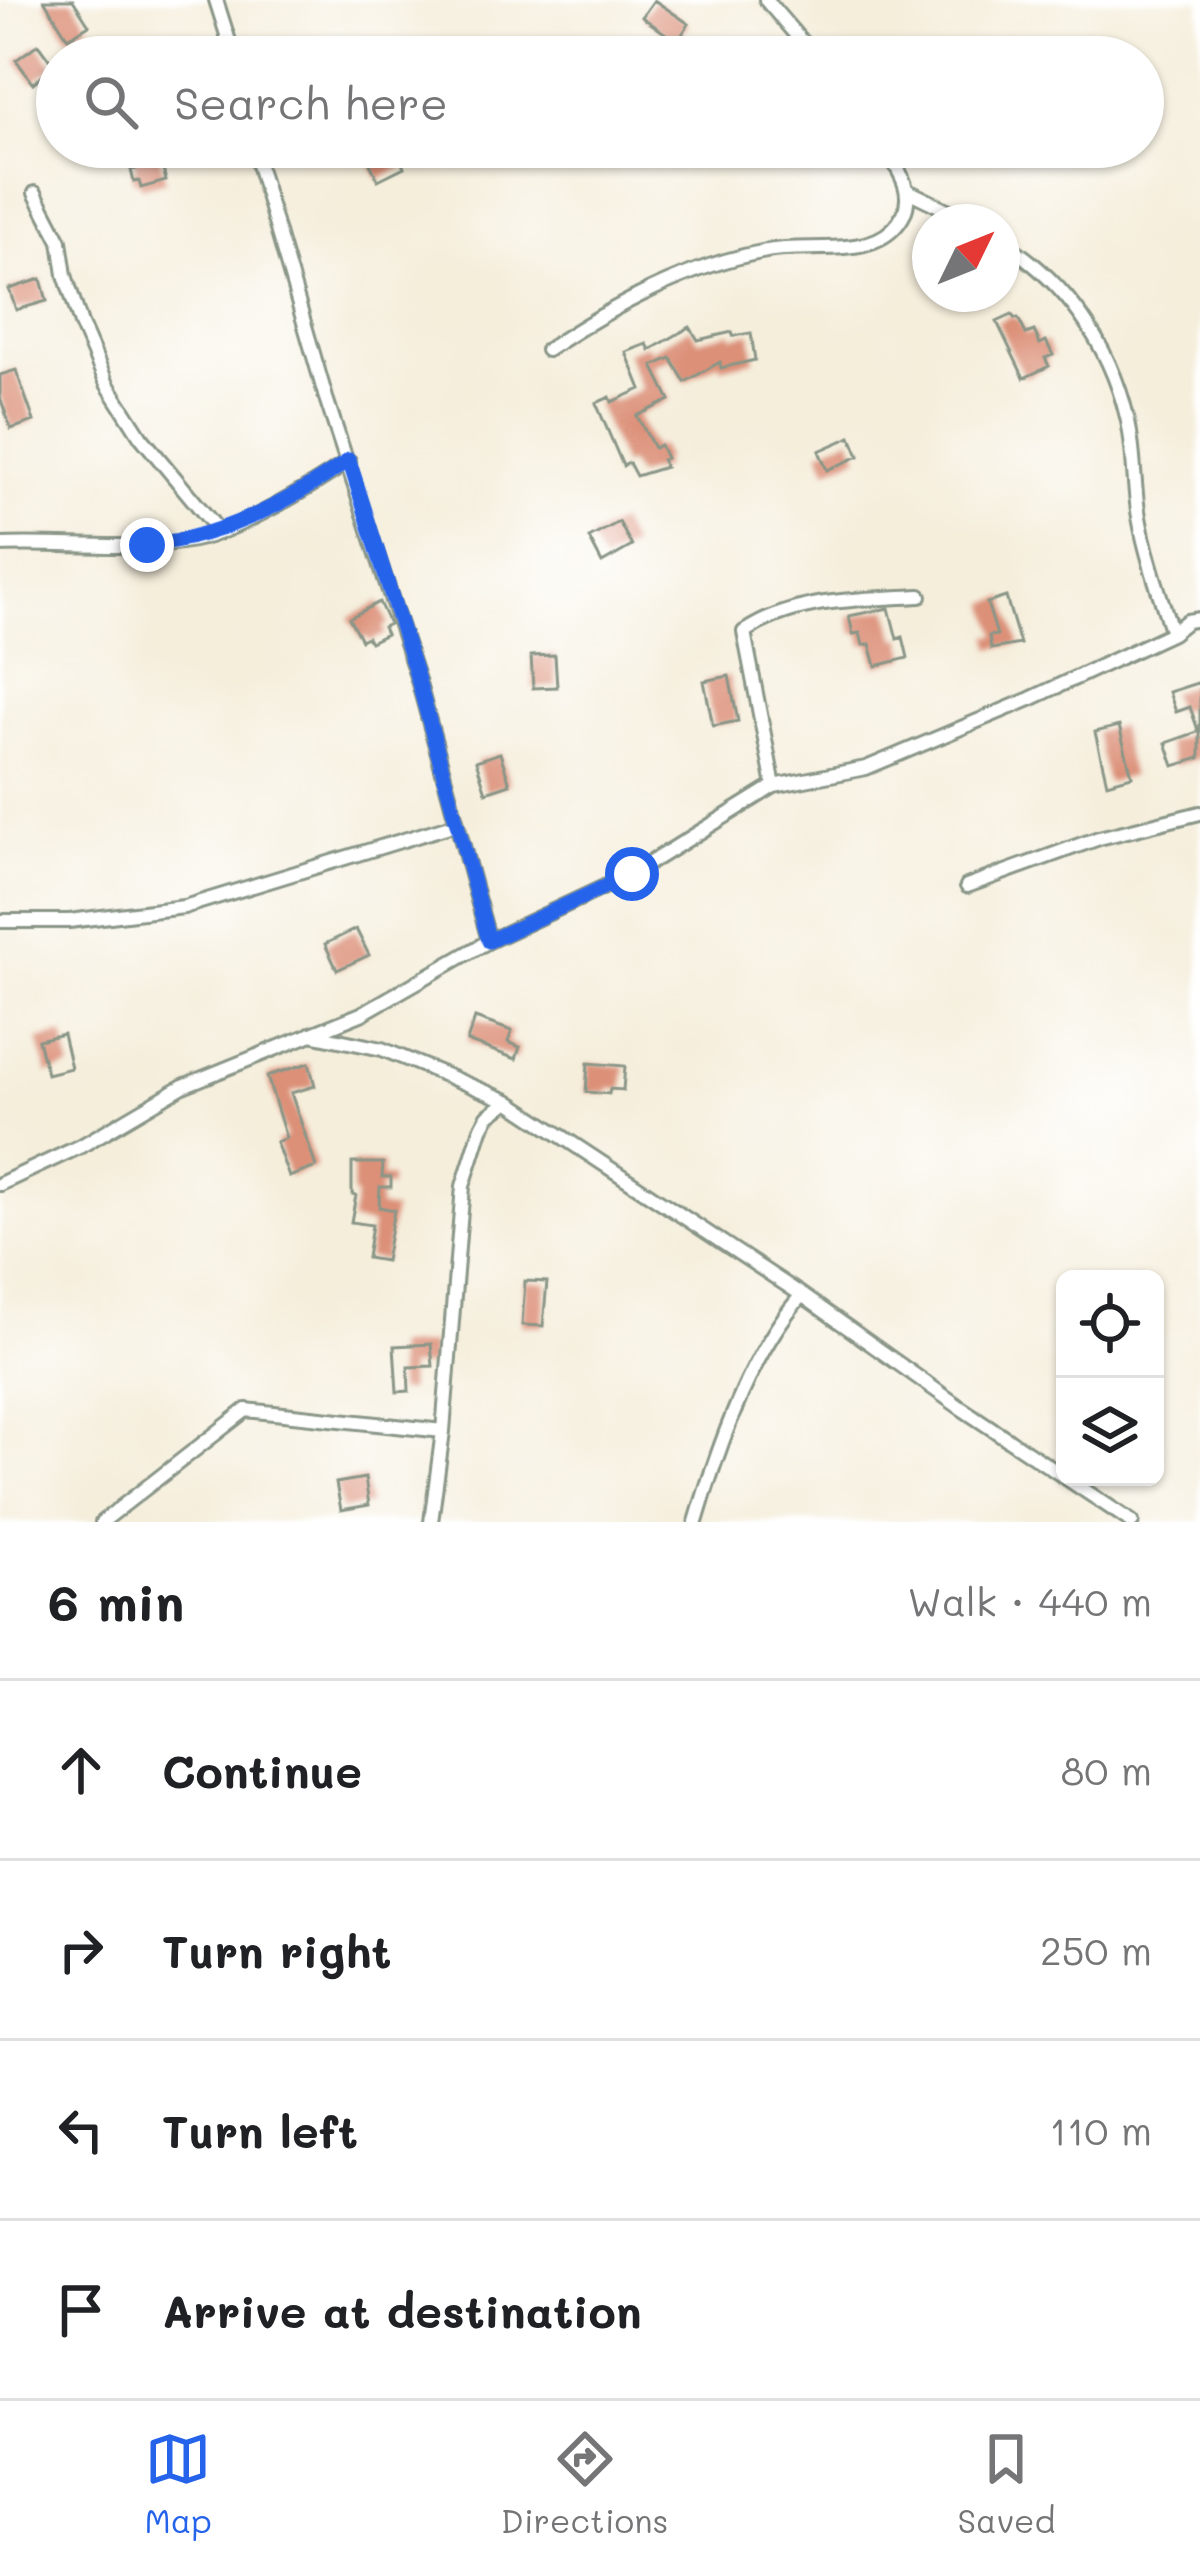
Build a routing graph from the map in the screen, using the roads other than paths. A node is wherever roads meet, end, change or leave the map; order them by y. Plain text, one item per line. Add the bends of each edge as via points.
1 (216, 0) edge
2 (766, 0) edge
3 (227, 36) edge
4 (797, 36) edge
5 (259, 168) edge
6 (899, 168) edge
7 (908, 191) junction
8 (35, 193) dead end
9 (935, 204) edge
10 (1020, 253) edge
11 (547, 350) dead end
12 (349, 460) junction
13 (218, 530) junction
14 (0, 545) edge
15 (920, 596) dead end
16 (1200, 620) edge
17 (1172, 633) junction
18 (774, 786) junction
19 (1200, 813) edge
20 (456, 824) junction
21 (967, 886) dead end
22 (0, 921) edge
23 (489, 941) junction
24 (309, 1034) junction
25 (508, 1101) junction
26 (0, 1184) edge
27 (802, 1295) junction
28 (443, 1431) junction
29 (102, 1522) edge
30 (431, 1522) edge
31 (696, 1522) edge
32 (1132, 1522) edge

1 - 3 street
2 - 4 street
5 - 12 street
6 - 7 street
7 - 9 street
7 - 11 street via 905,215 875,242 766,250 687,276 611,308
8 - 13 street via 60,242 107,384
10 - 17 street via 1082,312 1106,358 1127,417 1139,519
12 - 13 street via 308,490
12 - 20 street
13 - 14 street via 147,545
15 - 18 street via 805,604 744,632
16 - 17 street
17 - 18 street via 866,768
18 - 23 street via 632,874
19 - 21 street via 1099,838
20 - 22 street via 184,907
20 - 23 street
23 - 24 street via 362,1014
24 - 25 street via 382,1049
24 - 26 street via 183,1086
25 - 27 street
25 - 28 street via 481,1129 463,1186
27 - 31 street via 760,1354
27 - 32 street
28 - 29 street via 246,1410
28 - 30 street

